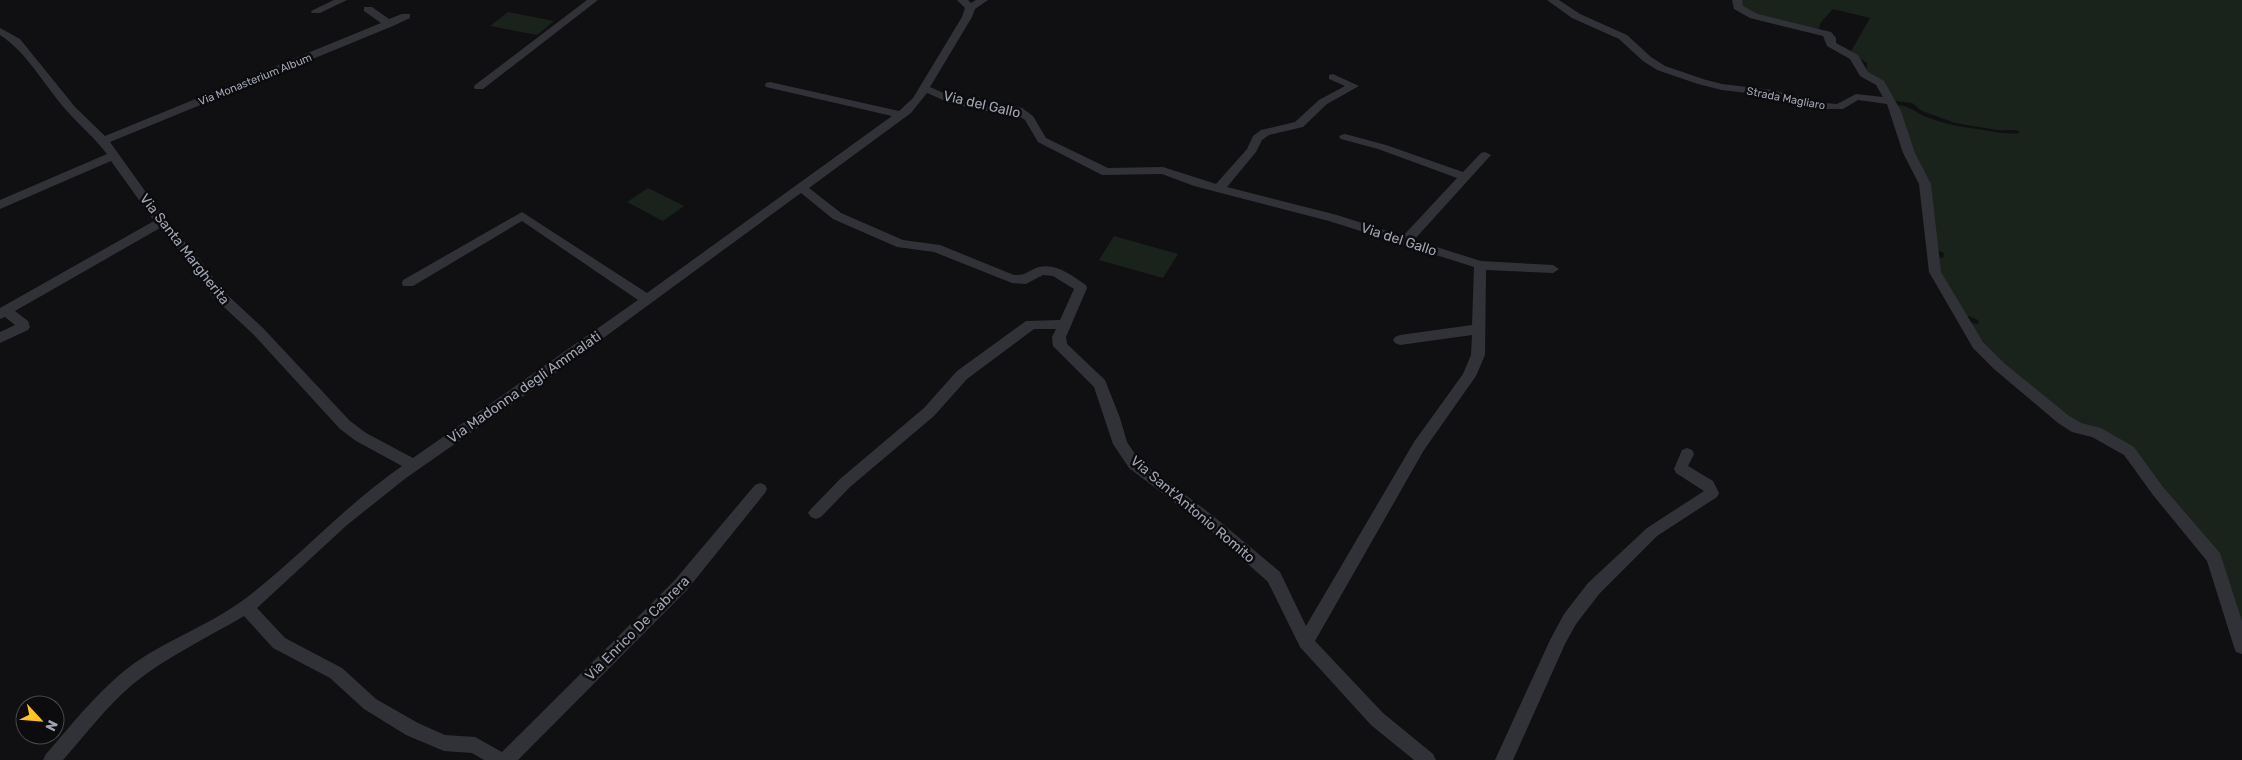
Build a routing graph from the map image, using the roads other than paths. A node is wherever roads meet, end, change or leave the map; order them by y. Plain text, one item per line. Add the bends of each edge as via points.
1 (342, 0) edge
2 (593, 0) edge
3 (983, 0) edge
4 (1552, 0) edge
5 (1737, 0) edge
6 (966, 4) edge
7 (368, 9) dead end
8 (316, 11) dead end
9 (406, 16) dead end
10 (388, 24) junction
11 (0, 31) edge
12 (1333, 78) dead end
13 (770, 85) dead end
14 (479, 87) dead end
15 (924, 88) junction
16 (1889, 101) junction
17 (902, 115) junction
18 (1344, 137) dead end
19 (103, 141) junction
20 (1485, 155) dead end
21 (114, 156) junction
22 (1465, 177) junction
23 (801, 188) junction
24 (1220, 188) junction
25 (0, 205) edge
26 (161, 222) junction
27 (1405, 242) junction
28 (1480, 265) junction
29 (1552, 270) dead end
30 (408, 283) dead end
31 (646, 299) junction
32 (2, 313) edge
33 (1064, 325) junction
34 (1479, 329) junction
35 (0, 338) edge
36 (1400, 340) dead end
37 (1686, 454) dead end
38 (413, 465) junction
39 (760, 489) dead end
40 (816, 513) dead end
41 (246, 607) junction
42 (1306, 642) junction
43 (2242, 647) edge
44 (52, 760) edge
45 (500, 760) edge
46 (506, 760) edge
47 (1427, 760) edge
48 (1504, 760) edge

1 - 8 street
2 - 14 street
3 - 6 street
4 - 16 street, Strada Magliaro via 1576,16 1624,37 1661,68 1702,82 1772,92 1839,108 1856,97
5 - 16 street via 1738,7 1754,16 1827,34 1831,44 1854,57 1864,74 1880,83
6 - 15 street, Via Madonna degli Ammalati via 967,17
7 - 10 street
9 - 10 street, Via Monasterium Album
10 - 19 street, Via Monasterium Album
11 - 19 street, Via Santa Margherita via 16,41 71,109
12 - 24 street via 1354,86 1324,102 1299,125 1264,132
13 - 17 street
15 - 17 street, Via Madonna degli Ammalati
15 - 24 street, Via del Gallo via 954,101 985,108 1018,110 1029,118 1042,140 1106,172 1153,170
16 - 43 street via 1925,184 1935,272 1978,345 2063,419 2077,428 2096,432 2129,452 2214,558
17 - 23 street, Via Madonna degli Ammalati
18 - 22 street
19 - 21 street, Via Santa Margherita
20 - 22 street
21 - 25 street
21 - 26 street, Via Santa Margherita
22 - 27 street
23 - 31 street, Via Madonna degli Ammalati
23 - 33 street, Via Sant'Antonio Romito via 837,216 901,244 936,248 1012,279 1026,280 1041,271 1060,274 1081,288
24 - 27 street, Via del Gallo via 1284,204
26 - 32 street
26 - 38 street, Via Santa Margherita via 196,262 217,293 258,331 346,425 361,438
27 - 28 street, Via del Gallo
28 - 29 street, Via del Gallo
28 - 34 street
30 - 31 street via 522,216
31 - 38 street, Via Madonna degli Ammalati
32 - 35 street via 23,324
33 - 40 street via 1032,324 962,375 929,412 845,483
33 - 42 street, Via Sant'Antonio Romito via 1059,337 1060,346 1100,384 1114,418 1120,444 1134,464 1274,577
34 - 36 street
34 - 42 street via 1478,355 1469,376 1419,446
37 - 48 street via 1680,464 1681,469 1706,483 1712,493 1652,532 1594,588 1558,640
38 - 41 street, Via Madonna degli Ammalati via 342,521
39 - 46 street, Via Enrico De Cabrera via 680,586
41 - 44 street, Via Madonna degli Ammalati via 127,679 106,698
41 - 45 street via 279,643 336,673 370,704 412,729 444,743 475,745
42 - 47 street, Via Sant'Antonio Romito via 1377,719

